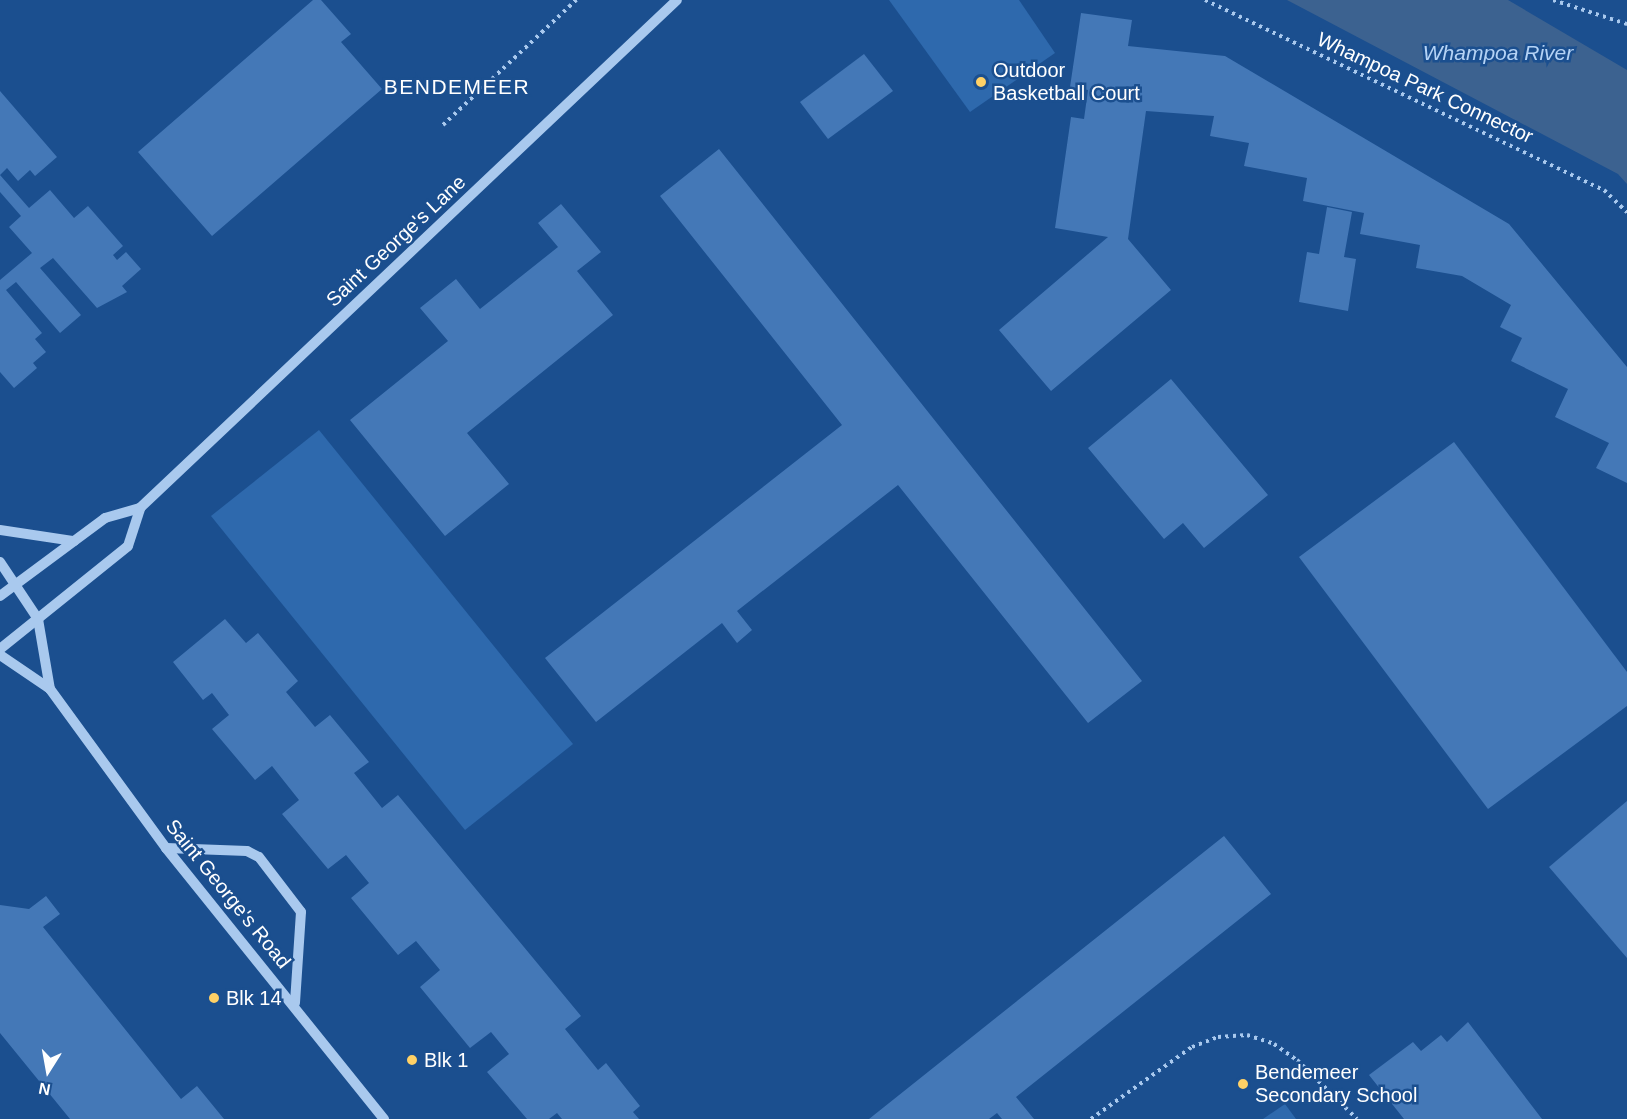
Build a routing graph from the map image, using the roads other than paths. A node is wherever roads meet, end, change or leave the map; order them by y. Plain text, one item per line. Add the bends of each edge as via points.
1 (677, 0) edge
2 (140, 508) junction
3 (0, 530) edge
4 (74, 541) junction
5 (0, 562) edge
6 (15, 585) junction
7 (0, 596) edge
8 (38, 619) junction
9 (0, 649) edge
10 (0, 655) edge
11 (50, 689) junction
12 (166, 848) junction
13 (295, 1003) junction
14 (384, 1119) edge

1 - 2 street, Saint George's Lane
2 - 4 street, Saint George's Lane via 105,518
2 - 8 street, Saint George's Lane via 128,546
3 - 4 street
4 - 6 street, Saint George's Lane
5 - 6 street, Saint George's Road
6 - 7 street, Saint George's Lane
6 - 8 street, Saint George's Road
8 - 9 street, Saint George's Lane
8 - 11 street, Saint George's Road
10 - 11 street, Saint George's Road
11 - 12 street, Saint George's Road
12 - 13 street, Saint George's Road
12 - 13 street via 247,851 259,857 301,912
13 - 14 street, Saint George's Road

